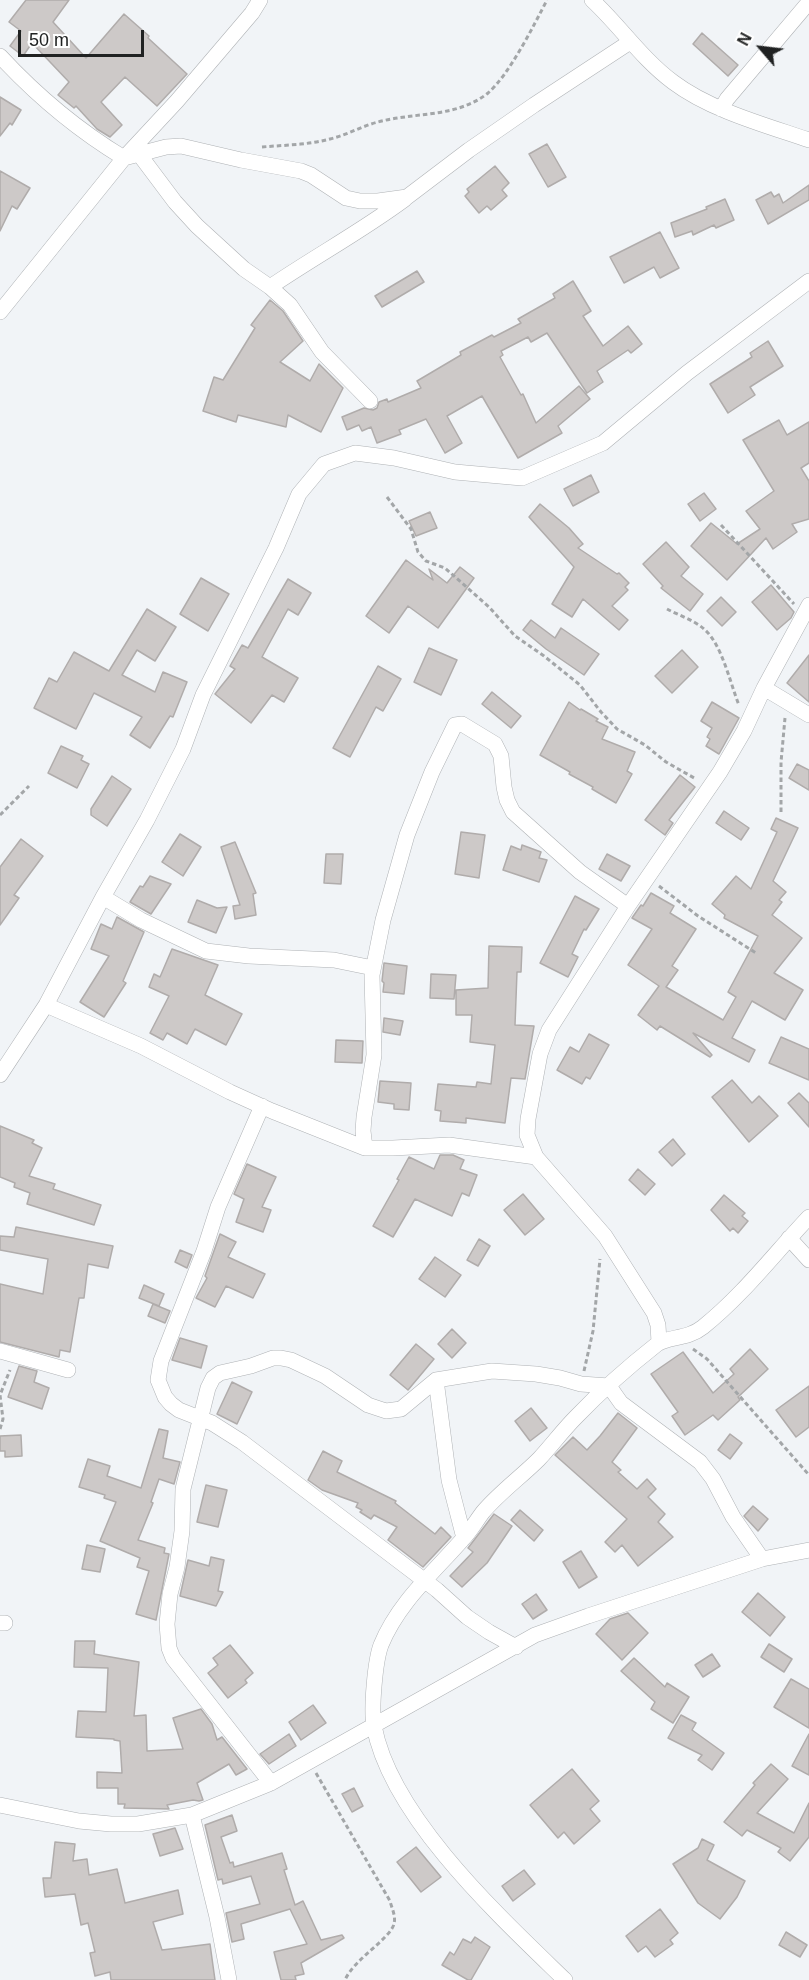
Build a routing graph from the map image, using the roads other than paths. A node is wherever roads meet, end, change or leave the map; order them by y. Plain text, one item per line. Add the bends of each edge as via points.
1 (260, 0) edge
2 (598, 2) edge
3 (809, 2) edge
4 (630, 42) junction
5 (0, 56) edge
6 (721, 109) junction
7 (809, 140) edge
8 (139, 154) junction
9 (124, 158) junction
10 (407, 197) junction
11 (809, 281) edge
12 (270, 287) junction
13 (0, 312) edge
14 (370, 401) dead end
15 (807, 608) edge
16 (765, 688) junction
17 (809, 715) edge
18 (103, 897) junction
19 (628, 906) junction
20 (373, 968) junction
21 (46, 1005) junction
22 (0, 1076) edge
23 (262, 1106) junction
24 (365, 1148) junction
25 (536, 1157) junction
26 (809, 1217) edge
27 (789, 1238) junction
28 (809, 1260) edge
29 (659, 1342) junction
30 (0, 1351) edge
31 (68, 1370) dead end
32 (436, 1380) junction
33 (609, 1386) junction
34 (201, 1418) junction
35 (464, 1538) junction
36 (809, 1550) edge
37 (762, 1559) junction
38 (424, 1582) junction
39 (516, 1647) junction
40 (374, 1724) junction
41 (271, 1783) junction
42 (0, 1804) edge
43 (192, 1815) junction
44 (230, 1980) edge
45 (565, 1980) edge

1 - 9 street
2 - 4 street
3 - 6 street
4 - 6 street via 674,83
4 - 10 street via 487,137
5 - 9 street via 56,111
6 - 7 street
8 - 9 street
8 - 10 street via 181,146 301,171 346,198 378,201
8 - 12 street via 197,226
9 - 13 street
10 - 12 street
11 - 18 street via 687,373 603,443 522,478 455,472 355,453 324,464 299,494 203,694 170,778
12 - 14 street via 297,314 322,352
15 - 16 street
16 - 17 street
16 - 19 street via 711,787
18 - 20 street via 206,951 334,960
18 - 21 street
19 - 20 street via 580,872 513,812 495,744 458,723 407,835
19 - 25 street via 549,1030 540,1054 527,1135
20 - 24 street via 374,1055 364,1117
21 - 22 street
21 - 23 street via 141,1046
23 - 24 street
23 - 34 street via 218,1207 161,1361 158,1380 165,1397 179,1410
24 - 25 street via 449,1145
25 - 29 street via 605,1236 654,1313
26 - 27 street
27 - 28 street
27 - 29 street via 735,1299 703,1327 685,1337
29 - 33 street
30 - 31 street
32 - 33 street via 492,1371
32 - 34 street via 401,1408 386,1411 368,1405 291,1360 273,1358 213,1378
32 - 35 street via 448,1480
33 - 35 street via 484,1511
33 - 37 street via 621,1403 700,1462
34 - 38 street via 242,1442
34 - 41 street via 183,1490 182,1531 167,1624 169,1648
35 - 38 street
36 - 37 street
37 - 39 street via 588,1616 535,1635
38 - 39 street via 466,1617
38 - 40 street via 396,1615 380,1646 375,1670
39 - 40 street
40 - 41 street
40 - 45 street via 395,1784 420,1823 489,1905
41 - 43 street
42 - 43 street via 111,1824
43 - 44 street

